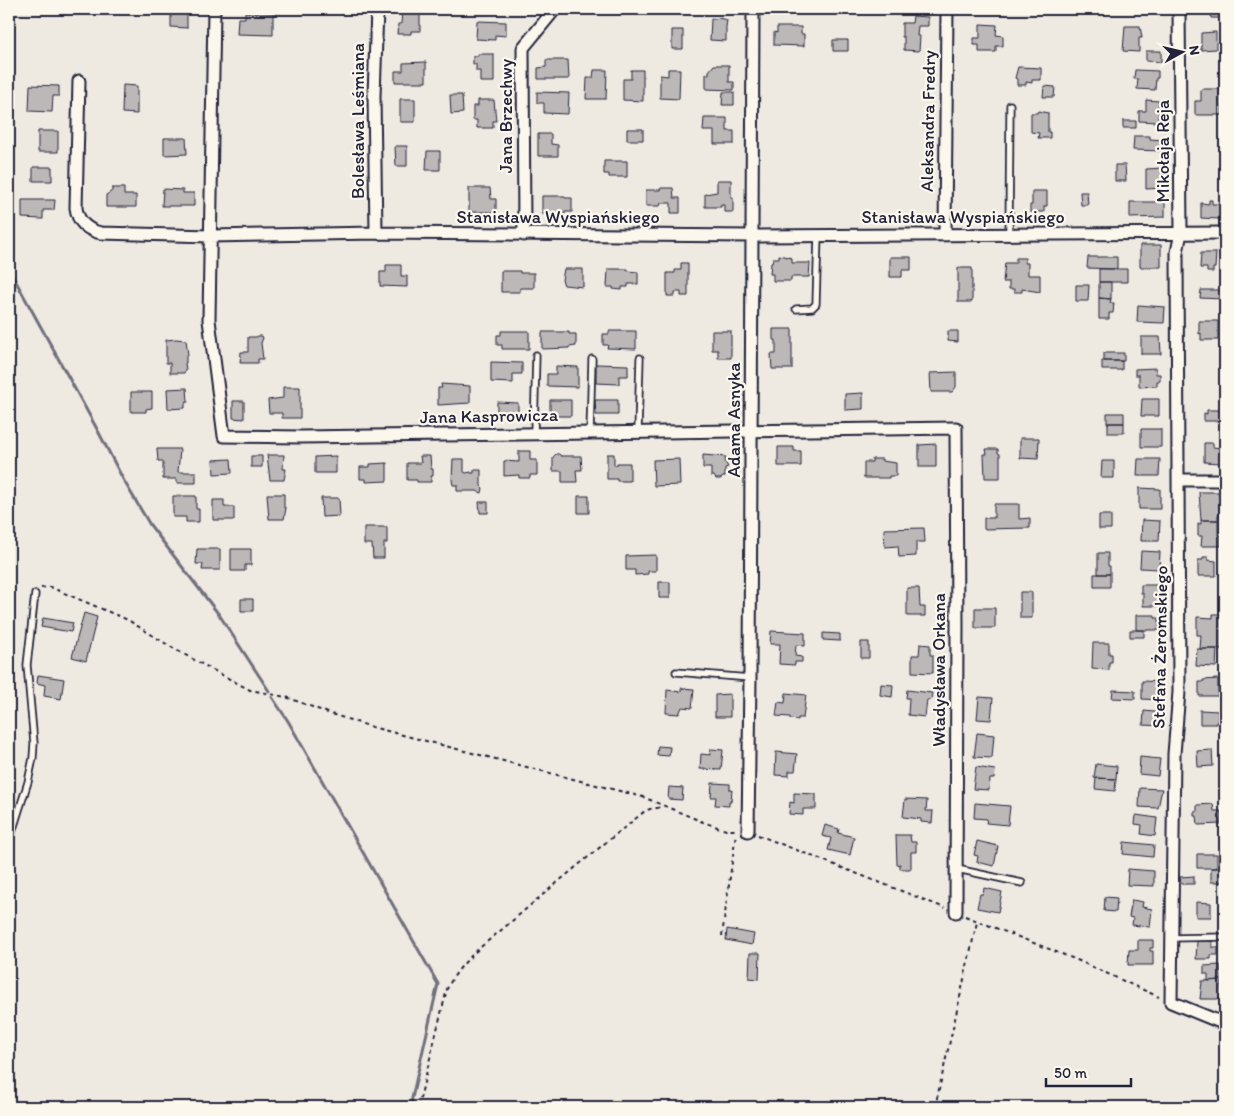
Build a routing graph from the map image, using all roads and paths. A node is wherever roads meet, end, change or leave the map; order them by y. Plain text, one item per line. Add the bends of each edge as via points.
1 (214, 9) edge
2 (377, 9) edge
3 (555, 9) edge
4 (753, 9) edge
5 (947, 9) edge
6 (1179, 9) edge
7 (79, 81) dead end
8 (1010, 105) dead end
9 (376, 233) junction
10 (1225, 233) edge
11 (945, 234) junction
12 (1009, 234) junction
13 (1181, 234) junction
14 (524, 235) junction
15 (818, 235) junction
16 (210, 236) junction
17 (753, 236) junction
18 (796, 309) dead end
19 (536, 355) dead end
20 (640, 358) dead end
21 (592, 359) dead end
22 (956, 428) joint
23 (752, 430) junction
24 (590, 432) junction
25 (638, 432) junction
26 (534, 433) junction
27 (1179, 480) junction
28 (1225, 480) edge
29 (35, 594) joint
30 (676, 672) dead end
31 (750, 678) junction
32 (666, 807) junction
33 (742, 830) junction
34 (9, 842) edge
35 (957, 869) junction
36 (1022, 884) dead end
37 (956, 912) dead end
38 (977, 921) dead end
39 (722, 936) dead end
40 (1225, 937) edge
41 (1171, 938) junction
42 (1225, 1024) edge
43 (418, 1107) edge
44 (935, 1107) edge

1 - 16 street
2 - 9 street, Bolesława Leśmiana via 374,96
3 - 14 street, Jana Brzechwy via 523,48
4 - 17 street, Adama Asnyka
5 - 11 street, Aleksandra Fredry
6 - 13 street, Mikołaja Reja
7 - 16 street, Stanisława Wyspiańskiego via 76,205 77,215 83,224 101,233
8 - 12 lane
9 - 14 street, Stanisława Wyspiańskiego
9 - 16 street, Stanisława Wyspiańskiego
10 - 13 street, Stanisława Wyspiańskiego
11 - 12 street, Stanisława Wyspiańskiego
11 - 15 street, Stanisława Wyspiańskiego
12 - 13 street, Stanisława Wyspiańskiego
13 - 27 street, Stefana Żeromskiego via 1178,252
14 - 17 street, Stanisława Wyspiańskiego
15 - 17 street, Stanisława Wyspiańskiego
15 - 18 lane via 816,304 812,308
16 - 26 street, Jana Kasprowicza via 209,320 224,436
17 - 23 street, Adama Asnyka
19 - 26 lane
20 - 25 lane
21 - 24 lane
22 - 23 street, Jana Kasprowicza
22 - 35 street, Władysława Orkana
23 - 25 street, Jana Kasprowicza
23 - 31 street, Adama Asnyka
24 - 25 street, Jana Kasprowicza
24 - 26 street, Jana Kasprowicza
27 - 28 street
27 - 41 street, Stefana Żeromskiego via 1179,692 1174,754
29 - 32 path via 47,586 112,612 250,690 277,694 372,727 635,795
29 - 34 lane via 27,665 33,758
30 - 31 lane
31 - 33 street, Adama Asnyka
32 - 33 path via 726,830
32 - 43 path via 645,812 562,878 459,969 447,989
33 - 39 path
35 - 36 lane
35 - 37 street, Władysława Orkana
38 - 44 path
40 - 41 lane
41 - 42 street, Stefana Żeromskiego via 1170,1002

